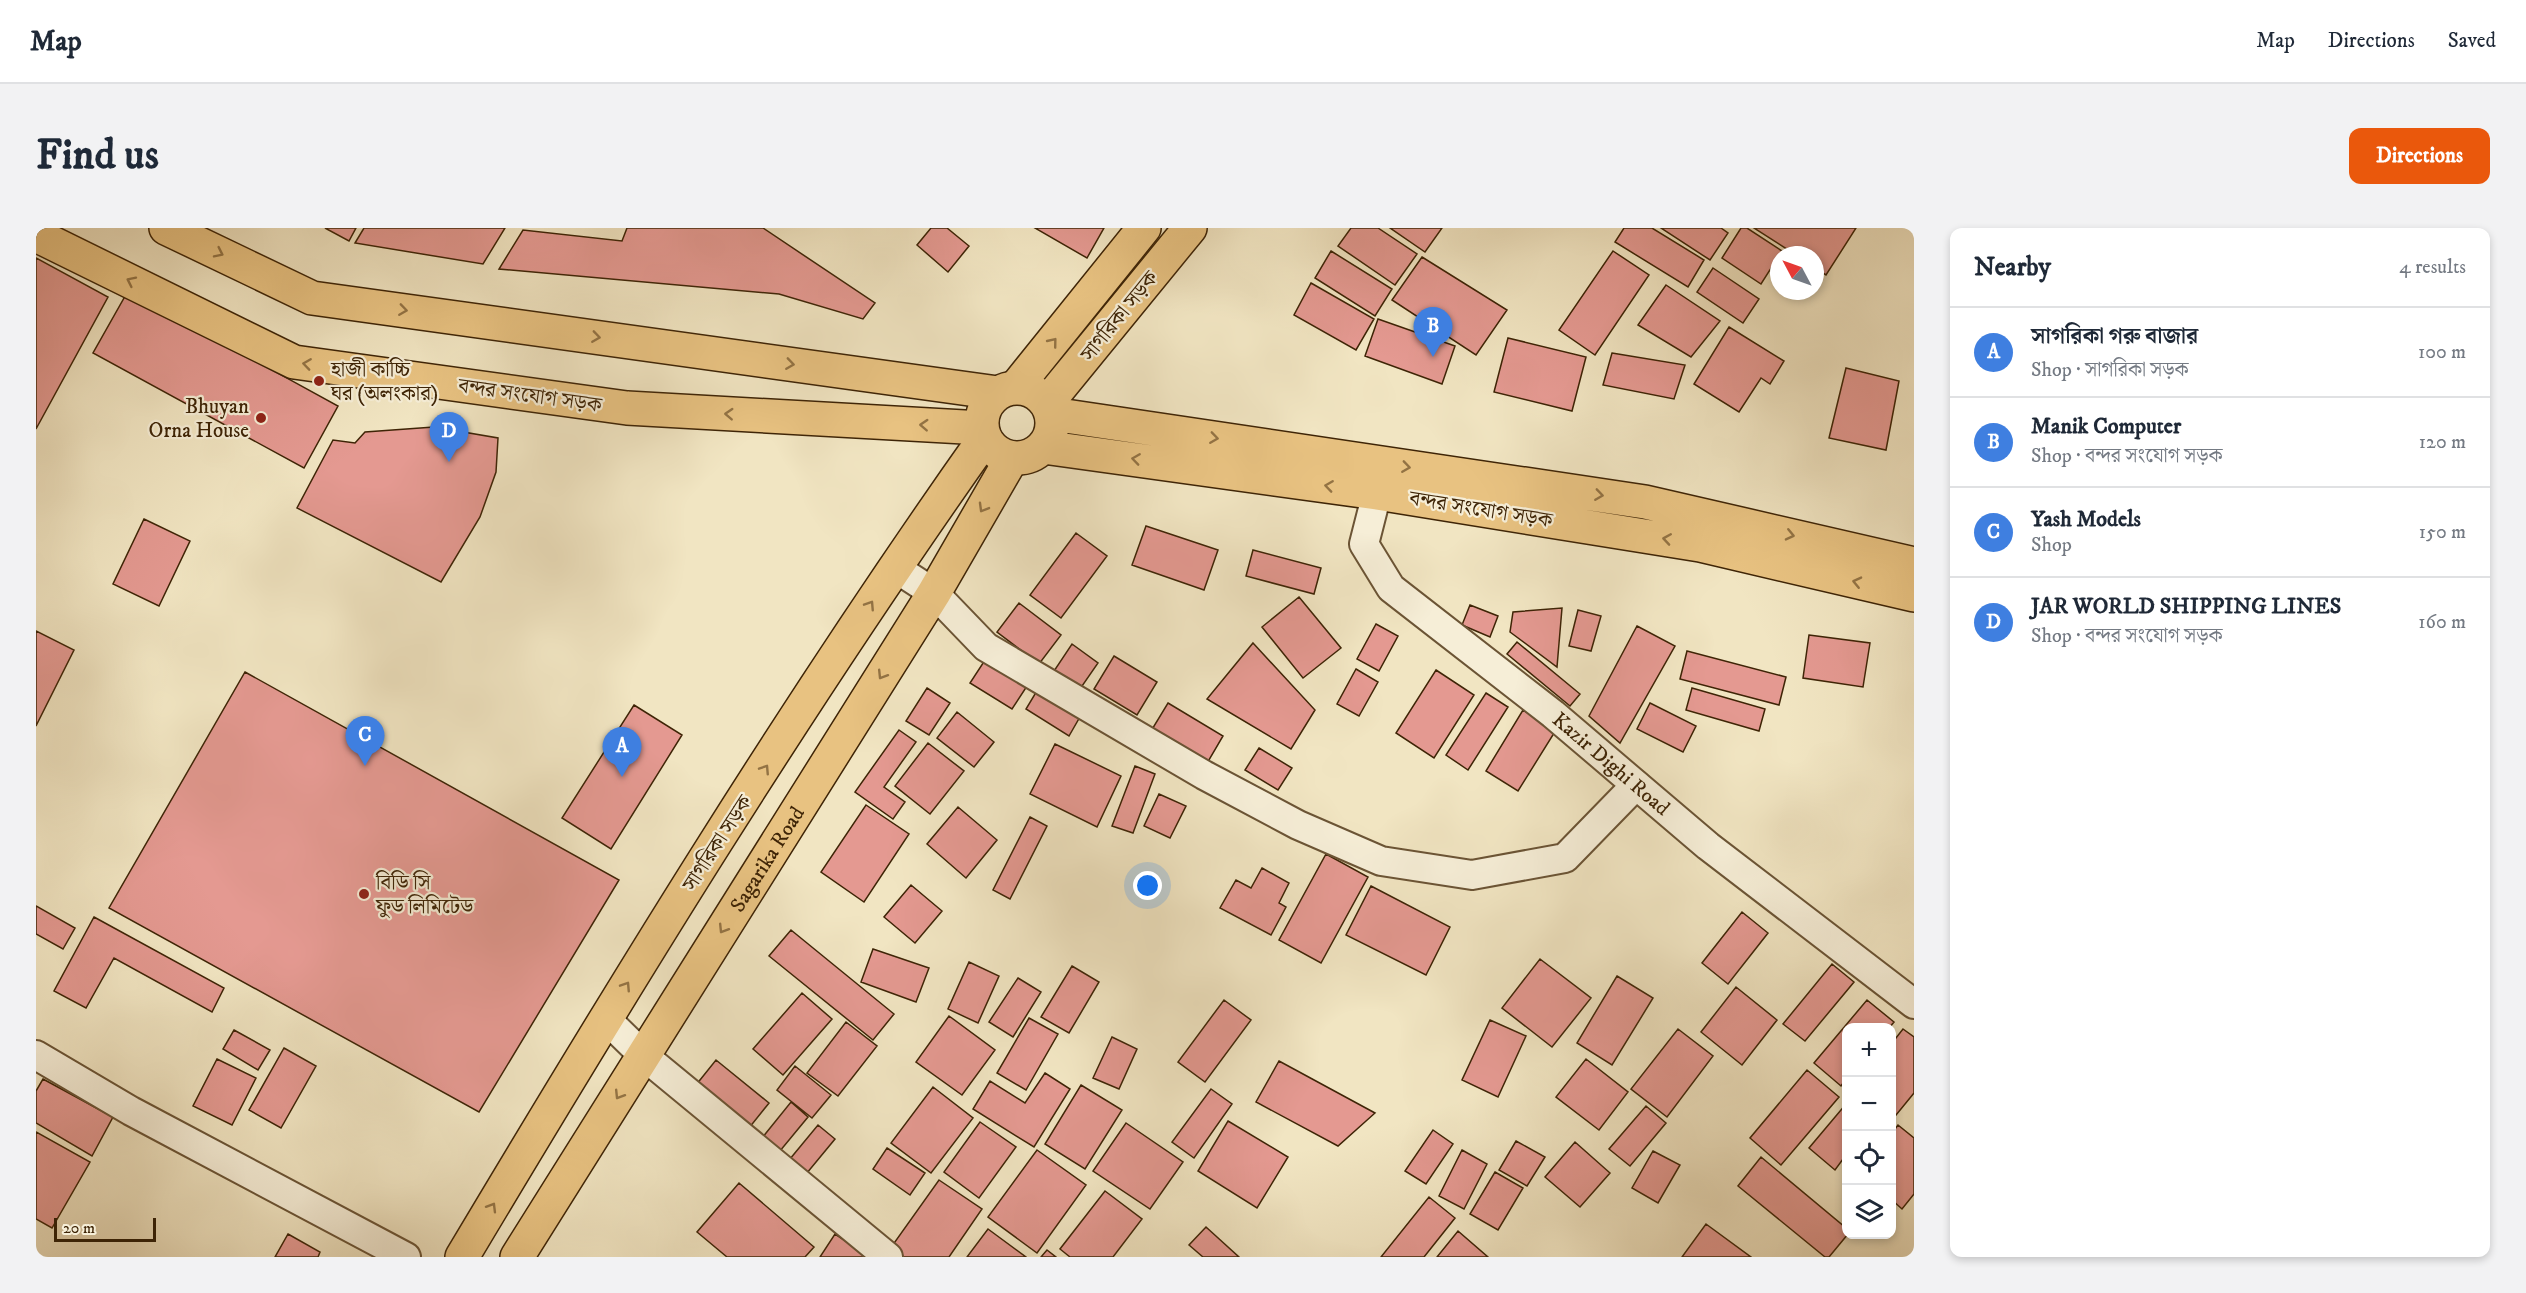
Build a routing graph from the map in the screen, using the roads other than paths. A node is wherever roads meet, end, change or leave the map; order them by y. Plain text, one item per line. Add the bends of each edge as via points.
1 (166, 228) edge
2 (1144, 228) edge
3 (1190, 228) edge
4 (36, 235) edge
5 (1007, 390) junction
6 (1049, 409) junction
7 (984, 433) junction
8 (1043, 447) junction
9 (1012, 458) junction
10 (1377, 493) junction
11 (1914, 564) edge
12 (894, 567) junction
13 (934, 593) junction
14 (1914, 595) edge
15 (1636, 785) junction
16 (1914, 1004) edge
17 (605, 1018) junction
18 (36, 1054) edge
19 (644, 1056) junction
20 (406, 1257) edge
21 (462, 1257) edge
22 (517, 1257) edge
23 (888, 1257) edge

1 -> 5 main road via 312,298
5 -> 2 main road, সাগরিকা সড়ক
3 - 6 main road, সাগরিকা সড়ক
7 -> 4 main road, বন্দর সংযোগ সড়ক via 627,408 294,362
5 - 6 main road via 1029,389
5 - 7 main road via 987,405
6 - 8 main road via 1050,437
6 -> 11 main road, বন্দর সংযোগ সড়ক via 1645,502
7 - 9 main road via 1002,454
7 - 12 main road, সাগরিকা সড়ক
8 - 9 main road via 1024,458
10 -> 8 main road, বন্দর সংযোগ সড়ক
9 -> 13 main road, Sagarika Road
14 -> 10 main road, বন্দর সংযোগ সড়ক via 1700,545
10 - 15 street, Kazir Dighi Road via 1364,544 1391,588 1553,714
12 - 13 street
17 -> 12 main road, সাগরিকা সড়ক
13 - 15 street via 986,648 1204,775 1298,825 1381,861 1472,875 1565,858
13 -> 19 main road, Sagarika Road
15 - 16 street, Kazir Dighi Road via 1708,846
17 - 19 street
21 -> 17 main road, সাগরিকা সড়ক
18 - 20 street via 132,1111
19 -> 22 main road, Sagarika Road
19 - 23 street

